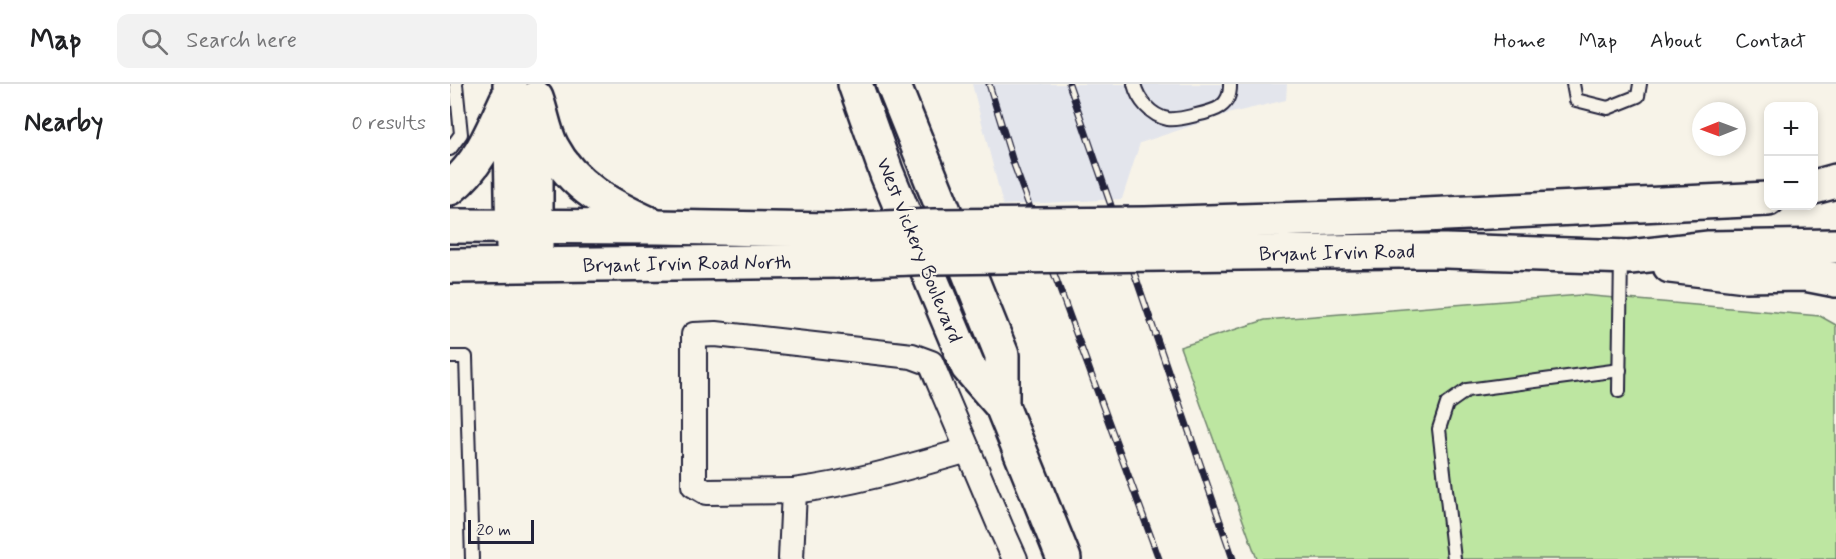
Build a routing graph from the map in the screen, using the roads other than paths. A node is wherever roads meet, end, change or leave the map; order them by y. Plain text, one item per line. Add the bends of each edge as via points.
1 (456, 84) edge
2 (893, 84) edge
3 (1134, 84) edge
4 (1230, 84) edge
5 (1573, 84) edge
6 (1640, 84) edge
7 (523, 90) edge
8 (858, 93) edge
9 (450, 149) edge
10 (1836, 180) edge
11 (1818, 186) edge
12 (450, 188) edge
13 (1764, 199) edge
14 (1818, 199) edge
15 (1836, 199) edge
16 (450, 226) edge
17 (524, 226) junction
18 (657, 227) junction
19 (835, 246) junction
20 (1836, 246) edge
21 (1626, 256) junction
22 (525, 265) junction
23 (450, 266) edge
24 (1836, 280) edge
25 (450, 357) edge
26 (1620, 370) junction
27 (1619, 391) dead end
28 (1002, 406) junction
29 (968, 450) junction
30 (794, 491) junction
31 (472, 559) edge
32 (791, 559) edge
33 (1015, 559) edge
34 (1064, 559) edge
35 (1454, 559) edge

1 - 9 lane via 461,134
2 - 28 main road, West Vickery Boulevard via 1002,355
3 - 4 lane via 1151,112 1171,119 1215,111 1226,103
5 - 6 lane via 1576,100 1608,108 1638,96
7 - 12 main road via 485,149
7 - 17 main road
7 - 18 main road via 567,171 593,194
8 - 28 main road, West Vickery Boulevard via 887,174 968,367
10 - 11 main road
13 - 19 main road, Bryant Irvin Road, bridge via 1403,216 934,226
14 - 15 main road
16 - 17 main road, Bryant Irvin Road North
17 - 18 main road, Bryant Irvin Road North
17 - 22 main road
18 - 19 main road, Bryant Irvin Road North
19 - 21 main road, Bryant Irvin Road, bridge via 936,257 1400,251
19 - 22 main road, Bryant Irvin Road North
20 - 21 main road, Bryant Irvin Road via 1709,248
21 - 24 main road via 1674,267 1746,275 1805,274
21 - 26 lane
22 - 23 main road, Bryant Irvin Road North
25 - 31 lane via 466,357
26 - 27 lane
26 - 35 lane via 1467,390 1447,404 1439,429
28 - 34 main road, West Vickery Boulevard
29 - 30 street via 872,477
29 - 30 street via 931,363 922,359 694,334 694,485 706,492
29 - 33 street
30 - 32 street

